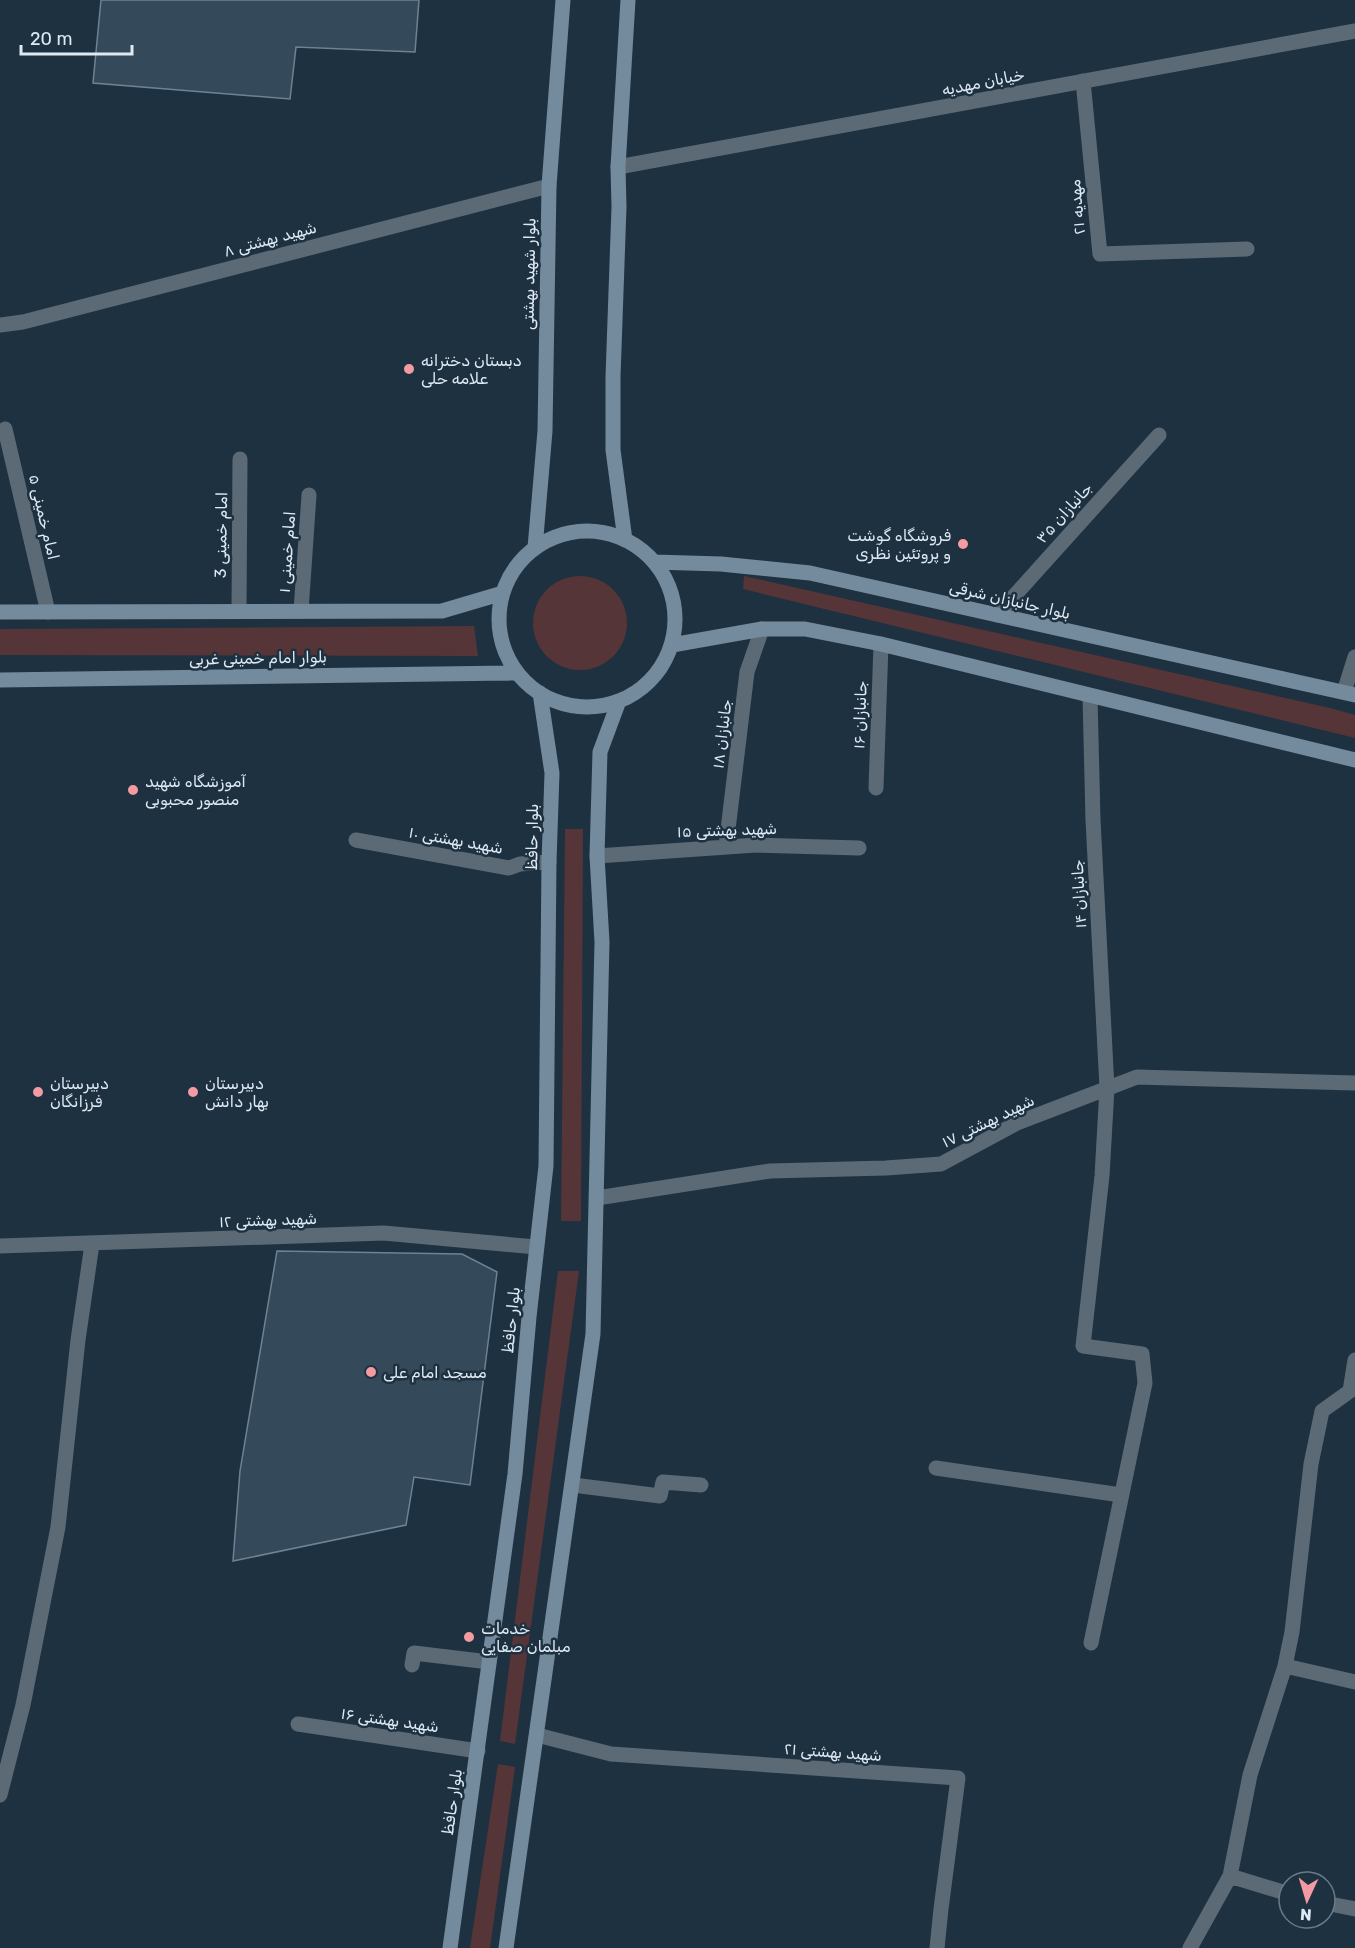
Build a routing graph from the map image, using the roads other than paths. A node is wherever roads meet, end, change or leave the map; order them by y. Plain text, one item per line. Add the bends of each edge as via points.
1 (563, 0) edge
2 (628, 0) edge
3 (1355, 31) edge
4 (1083, 81) junction
5 (618, 167) junction
6 (549, 186) junction
7 (1247, 249) dead end
8 (0, 325) edge
9 (5, 429) dead end
10 (1159, 435) dead end
11 (240, 459) dead end
12 (309, 495) dead end
13 (625, 540) junction
14 (536, 548) junction
15 (654, 562) junction
16 (503, 592) junction
17 (239, 611) junction
18 (301, 611) junction
19 (0, 612) edge
20 (48, 612) junction
21 (997, 615) junction
22 (762, 629) junction
23 (881, 644) junction
24 (672, 645) junction
25 (1355, 657) edge
26 (518, 673) junction
27 (0, 680) edge
28 (540, 693) junction
29 (1349, 694) edge
30 (1090, 697) junction
31 (619, 701) junction
32 (1355, 760) edge
33 (876, 788) dead end
34 (356, 840) dead end
35 (726, 846) junction
36 (859, 849) dead end
37 (597, 856) junction
38 (549, 862) junction
39 (1355, 1083) edge
40 (1107, 1088) junction
41 (597, 1198) junction
42 (92, 1244) junction
43 (0, 1246) edge
44 (536, 1247) junction
45 (1355, 1360) edge
46 (936, 1468) dead end
47 (573, 1485) junction
48 (701, 1485) dead end
49 (1121, 1495) junction
50 (1091, 1643) dead end
51 (489, 1662) junction
52 (412, 1665) dead end
53 (1285, 1666) junction
54 (1355, 1682) edge
55 (298, 1724) dead end
56 (537, 1735) junction
57 (478, 1750) junction
58 (0, 1795) edge
59 (1230, 1876) junction
60 (1277, 1890) edge
61 (1337, 1905) edge
62 (1355, 1909) edge
63 (450, 1948) edge
64 (506, 1948) edge
65 (938, 1948) edge
66 (1190, 1948) edge

1 - 6 main road, بلوار شهید بهشتی
2 - 5 main road
3 - 4 street, خیابان مهدیه
4 - 5 street, خیابان مهدیه
4 - 7 street, مهدیه ۲۱ via 1100,254
5 - 13 main road via 614,450
6 - 8 street, شهید بهشتی ۸
6 - 14 main road, بلوار شهید بهشتی via 545,431
9 - 20 street, امام خمینی ۵
10 - 21 street, جانبازان ۳۵
11 - 17 street, امام خمینی 3
12 - 18 street, امام خمینی ۱
13 - 14 main road via 599,532 569,533
13 - 15 main road
14 - 16 main road via 517,566
15 - 21 main road, بلوار جانبازان شرقی via 810,573
15 - 24 main road via 669,585 676,611
16 - 18 main road via 442,610
16 - 26 main road via 498,621 504,651
17 - 18 main road
17 - 20 main road
19 - 20 main road
21 - 29 main road, بلوار جانبازان شرقی
22 - 23 main road via 805,628
22 - 24 main road
22 - 35 street, جانبازان ۱۸ via 747,672
23 - 30 main road
23 - 33 street, جانبازان ۱۶
24 - 31 main road via 648,684
25 - 29 street
26 - 27 main road, بلوار امام خمینی غربی
26 - 28 main road
28 - 31 main road via 572,706 599,707
28 - 38 main road, بلوار حافظ via 552,772
30 - 32 main road
30 - 40 street, جانبازان ۱۴
31 - 37 main road via 600,752
34 - 38 street, شهید بهشتی ۱۰ via 509,868
35 - 36 street, شهید بهشتی ۱۵
35 - 37 street, شهید بهشتی ۱۵
37 - 41 main road via 602,942
38 - 44 main road, بلوار حافظ via 546,1166
39 - 40 street, شهید بهشتی ۱۷ via 1137,1077
40 - 41 street, شهید بهشتی ۱۷ via 1017,1123 941,1164 770,1171
40 - 49 street, جانبازان ۱۴ via 1102,1176 1083,1346 1142,1354 1145,1383
41 - 47 main road via 593,1334
42 - 43 street, شهید بهشتی ۱۲
42 - 44 street, شهید بهشتی ۱۲ via 384,1233
42 - 58 street via 58,1527 23,1705
44 - 51 main road, بلوار حافظ via 515,1474
45 - 53 street via 1350,1391 1322,1411 1311,1464
46 - 49 street
47 - 48 street via 660,1496 663,1482
47 - 56 main road
49 - 50 street
51 - 52 street via 414,1653
51 - 57 main road, بلوار حافظ
53 - 54 street
53 - 59 street via 1250,1775
55 - 57 street, شهید بهشتی ۱۶
56 - 64 main road
56 - 65 street, شهید بهشتی ۲۱ via 611,1754 958,1778
57 - 63 main road, بلوار حافظ
59 - 60 street
59 - 66 street
61 - 62 street

